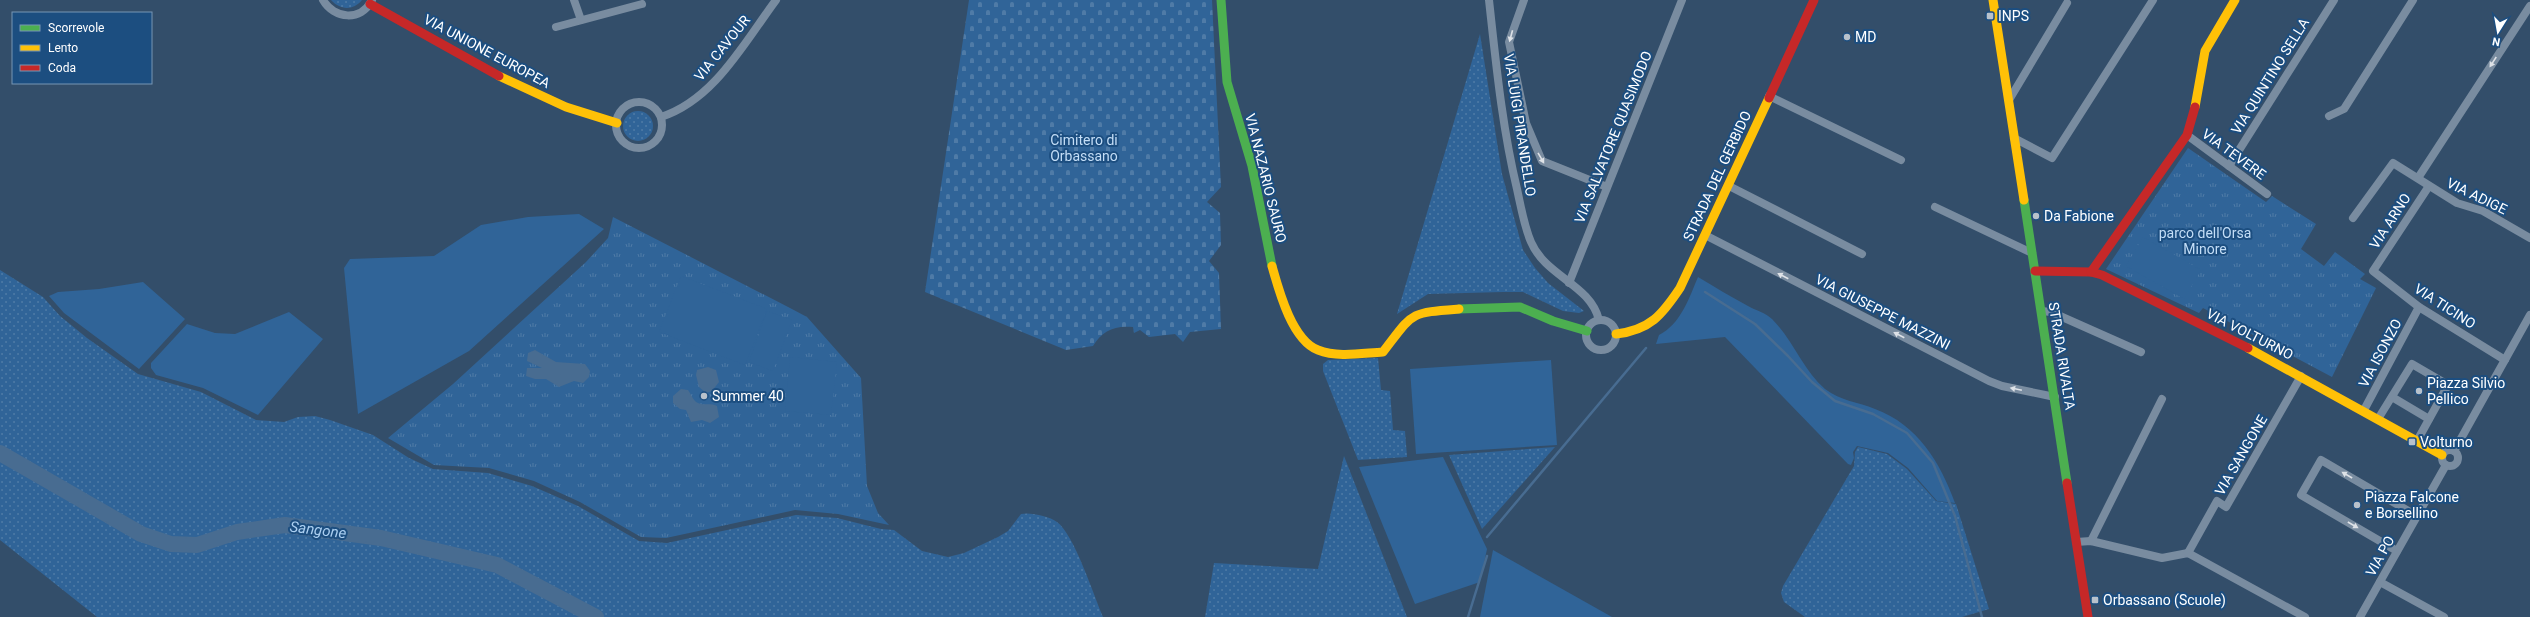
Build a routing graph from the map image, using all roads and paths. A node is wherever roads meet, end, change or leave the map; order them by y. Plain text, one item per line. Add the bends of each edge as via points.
1 (323, 0) edge
2 (574, 0) edge
3 (776, 0) edge
4 (1221, 0) edge
5 (1489, 0) edge
6 (1524, 0) edge
7 (1682, 0) edge
8 (1814, 0) edge
9 (1993, 0) edge
10 (2153, 0) edge
11 (2234, 0) edge
12 (2334, 0) edge
13 (2413, 0) edge
14 (371, 2) edge
15 (642, 4) dead end
16 (2067, 4) dead end
17 (2530, 6) edge
18 (581, 20) junction
19 (556, 27) dead end
20 (1769, 96) junction
21 (2008, 100) junction
22 (2329, 116) dead end
23 (660, 117) junction
24 (617, 123) junction
25 (2187, 135) junction
26 (2014, 138) junction
27 (1901, 160) dead end
28 (2229, 166) junction
29 (2418, 178) junction
30 (1729, 186) junction
31 (2429, 186) junction
32 (1607, 187) junction
33 (2267, 194) dead end
34 (1934, 207) dead end
35 (2353, 218) dead end
36 (1705, 236) junction
37 (2530, 238) edge
38 (2032, 253) junction
39 (1862, 254) dead end
40 (2034, 271) junction
41 (2091, 272) junction
42 (2373, 272) joint
43 (1569, 283) junction
44 (2419, 307) junction
45 (2041, 311) junction
46 (2530, 314) edge
47 (1599, 320) junction
48 (1587, 331) junction
49 (1616, 334) junction
50 (2141, 352) dead end
51 (2505, 360) junction
52 (2301, 376) junction
53 (2392, 396) junction
54 (2054, 397) junction
55 (2162, 399) dead end
56 (2364, 410) junction
57 (2378, 419) junction
58 (2429, 419) junction
59 (2417, 441) junction
60 (2454, 452) junction
61 (2442, 455) junction
62 (2446, 465) junction
63 (2417, 516) junction
64 (2091, 541) junction
65 (2076, 542) junction
66 (2397, 551) junction
67 (2188, 553) junction
68 (2380, 582) junction
69 (2088, 617) edge
70 (2305, 617) edge
71 (2360, 617) edge
72 (2444, 617) edge

1 - 14 street, VIA UNIONE EUROPEA via 333,12 349,16 364,10
2 - 18 street
3 - 23 street, VIA CAVOUR via 709,88 676,112
4 - 48 street, VIA NAZARIO SAURO via 1225,71 1252,166 1275,278 1285,309 1297,331 1318,350 1345,354 1383,352 1410,317 1420,312 1432,311 1520,307 1538,316
5 - 43 street, VIA LUIGI PIRANDELLO via 1510,158 1524,222 1531,243 1540,257
6 -> 32 street via 1509,42 1526,123 1542,161
7 - 32 street, VIA SALVATORE QUASIMODO
8 - 20 street, STRADA DEL GERBIDO
9 - 21 street, STRADA RIVALTA
10 - 26 street via 2052,158
11 - 25 street via 2205,51 2192,124
12 - 28 street, VIA QUINTINO SELLA
13 - 22 street via 2344,109
14 - 24 street, VIA UNIONE EUROPEA via 507,81 566,107
15 - 18 street
16 - 21 street
17 -> 29 street
18 - 19 street
20 - 27 street
20 - 30 street, STRADA DEL GERBIDO
21 - 26 street, STRADA RIVALTA
23 - 24 street via 651,106 636,103 623,110
23 - 24 street via 661,132 652,144 646,147 631,147 625,143 620,137
25 - 28 street, VIA TEVERE
25 - 41 street
26 - 38 street, STRADA RIVALTA
28 - 33 street, VIA TEVERE
29 - 31 street, VIA ADIGE
29 - 35 street, VIA ADIGE via 2393,163
30 - 36 street, STRADA DEL GERBIDO
30 - 39 street
31 - 37 street, VIA ADIGE via 2457,203 2483,211
31 - 42 street, VIA ARNO
32 - 43 street, VIA SALVATORE QUASIMODO
34 - 38 street
36 - 49 street, STRADA DEL GERBIDO via 1689,272 1655,318 1640,330
54 -> 36 street, VIA GIUSEPPE MAZZINI via 1989,381
38 - 40 street, STRADA RIVALTA
40 - 41 street, VIA VOLTURNO
40 - 45 street, STRADA RIVALTA
41 - 52 street, VIA VOLTURNO via 2143,295
42 - 44 street, VIA TICINO
43 - 47 street, VIA LUIGI PIRANDELLO via 1588,297 1596,309
44 - 51 street, VIA TICINO
44 - 56 street, VIA ISONZO
45 - 50 street via 2051,312
45 - 54 street, STRADA RIVALTA
46 - 51 street, VIA PO
47 - 48 street via 1592,323
47 - 49 street via 1611,323
48 - 49 street via 1589,343 1600,349 1612,346
51 - 60 street, VIA PO
52 - 56 street, VIA VOLTURNO
52 - 67 street, VIA SANGONE via 2226,507 2217,501
53 - 57 street
53 - 58 street
53 - 58 street via 2412,364 2448,385
54 - 65 street, STRADA RIVALTA
55 - 64 street
56 - 57 street, VIA VOLTURNO
57 - 59 street, VIA VOLTURNO
58 - 59 street
59 - 61 street, VIA VOLTURNO
60 - 61 street via 2447,451
60 - 62 street, VIA PO via 2458,458 2456,463
61 - 62 street
62 - 63 street, VIA PO
63 - 66 street, VIA PO
63 -> 66 street via 2321,460 2301,495
64 - 65 street
64 - 67 street via 2162,558
65 - 69 street, STRADA RIVALTA
66 - 68 street, VIA PO
67 - 70 street
68 - 71 street, VIA PO
68 - 72 street

